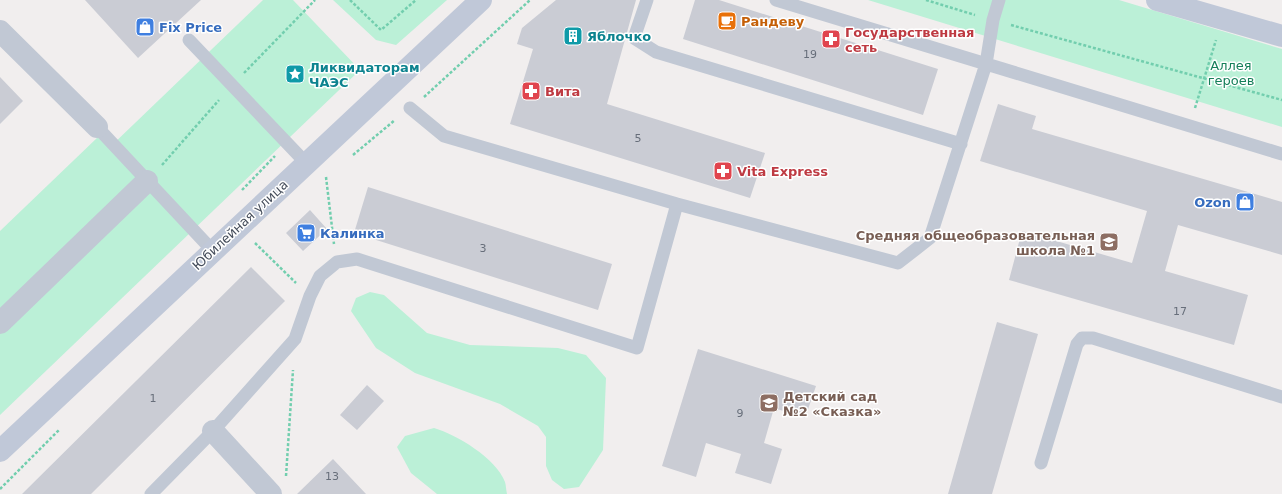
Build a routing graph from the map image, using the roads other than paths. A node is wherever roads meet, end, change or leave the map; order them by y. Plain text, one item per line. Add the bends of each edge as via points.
1 (481, 0) edge
2 (647, 0) edge
3 (776, 0) edge
4 (999, 0) edge
5 (1157, 0) edge
6 (0, 31) edge
7 (1282, 36) edge
8 (189, 40) dead end
9 (986, 64) junction
10 (410, 108) dead end
11 (97, 127) joint
12 (960, 144) junction
13 (1282, 154) edge
14 (306, 163) junction
15 (147, 181) junction
16 (677, 204) junction
17 (213, 251) junction
18 (0, 323) edge
19 (1282, 397) edge
20 (213, 431) junction
21 (0, 452) edge
22 (1041, 463) dead end
23 (151, 494) edge
24 (271, 494) edge

1 - 14 street, Юбилейная улица
2 - 12 lane via 634,38 656,52
3 - 9 lane
4 - 9 lane
5 - 7 street
6 - 11 street
8 - 14 lane
9 - 12 lane
9 - 13 lane
10 - 16 lane via 444,136
11 - 15 lane
12 - 16 lane via 930,238 898,263
14 - 17 street, Юбилейная улица
15 - 17 lane
15 - 18 street
16 - 20 lane via 637,348 357,259 337,262 320,276 310,296 296,339
17 - 21 street, Юбилейная улица
19 - 22 lane via 1093,338 1082,338 1077,344
20 - 23 lane
20 - 24 street

